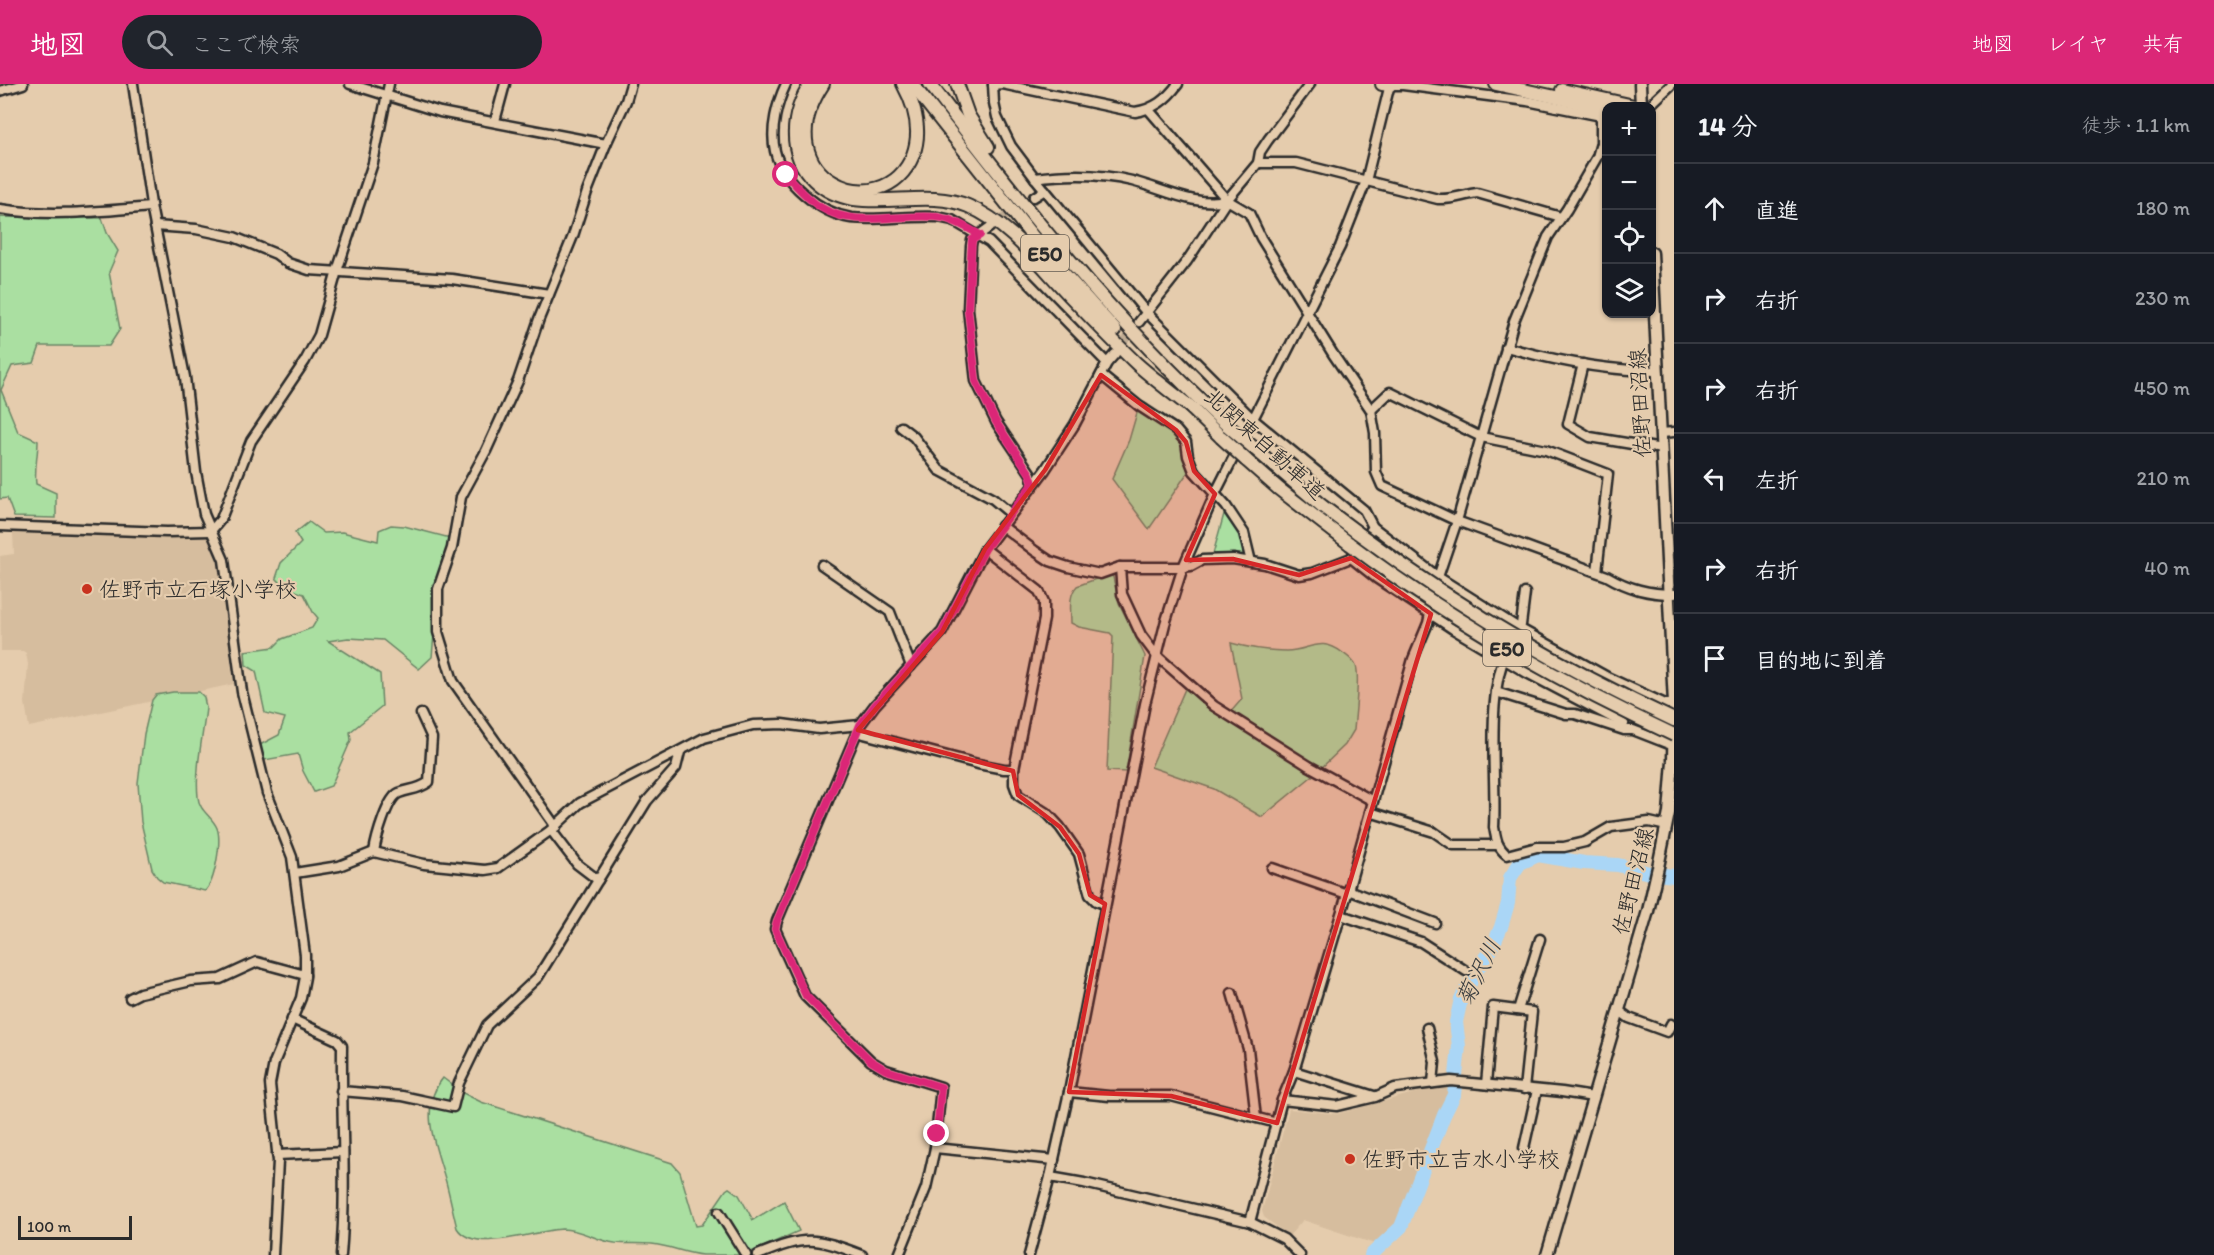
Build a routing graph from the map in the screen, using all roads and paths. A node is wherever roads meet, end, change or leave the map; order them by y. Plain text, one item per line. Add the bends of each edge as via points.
1 (22, 84) edge
2 (133, 84) edge
3 (350, 84) edge
4 (389, 84) edge
5 (505, 84) edge
6 (632, 84) edge
7 (786, 84) edge
8 (811, 84) edge
9 (823, 84) edge
10 (903, 84) edge
11 (912, 84) edge
12 (930, 84) edge
13 (957, 84) edge
14 (993, 84) edge
15 (1178, 84) edge
16 (1310, 84) edge
17 (1388, 84) edge
18 (1496, 84) edge
19 (1535, 84) edge
20 (1640, 84) edge
21 (1672, 84) edge
22 (0, 91) edge
23 (387, 96) junction
24 (1616, 102) edge
25 (1641, 102) edge
26 (1653, 102) edge
27 (1149, 110) junction
28 (1602, 113) edge
29 (1602, 113) edge
30 (495, 121) junction
31 (1602, 136) edge
32 (606, 144) junction
33 (1258, 163) junction
34 (1035, 178) junction
35 (1366, 181) junction
36 (1045, 190) junction
37 (1034, 197) tunnel mouth
38 (1227, 200) junction
39 (151, 207) junction
40 (0, 209) edge
41 (1561, 217) junction
42 (155, 226) junction
43 (990, 227) tunnel mouth
44 (980, 235) junction
45 (1653, 264) edge
46 (337, 271) junction
47 (1089, 283) junction
48 (549, 294) junction
49 (1146, 312) junction
50 (1307, 312) junction
51 (1138, 322) tunnel mouth
52 (1506, 347) junction
53 (1115, 354) tunnel mouth
54 (1107, 363) junction
55 (1583, 364) junction
56 (1658, 371) junction
57 (1101, 375) junction
58 (1194, 410) junction
59 (1371, 410) junction
60 (1253, 419) junction
61 (901, 427) dead end
62 (1674, 432) edge
63 (1661, 433) junction
64 (1481, 436) junction
65 (1662, 449) junction
66 (1033, 483) junction
67 (1215, 494) junction
68 (1011, 514) junction
69 (1457, 521) junction
70 (1002, 525) junction
71 (0, 526) edge
72 (1373, 527) junction
73 (212, 531) junction
74 (985, 549) junction
75 (1351, 558) junction
76 (1251, 562) junction
77 (822, 565) dead end
78 (1120, 567) junction
79 (1183, 567) junction
80 (1597, 572) junction
81 (1438, 577) junction
82 (1525, 593) dead end
83 (1671, 594) edge
84 (1431, 614) junction
85 (1520, 629) junction
86 (1156, 655) junction
87 (1503, 659) junction
88 (911, 666) junction
89 (1594, 670) junction
90 (1636, 691) junction
91 (1496, 692) junction
92 (1578, 700) junction
93 (1674, 704) edge
94 (421, 714) dead end
95 (1674, 720) edge
96 (1624, 727) junction
97 (859, 728) junction
98 (1674, 735) edge
99 (1674, 747) edge
100 (680, 752) junction
101 (1014, 769) junction
102 (1373, 801) junction
103 (1370, 812) junction
104 (1671, 814) edge
105 (1667, 826) junction
106 (553, 829) junction
107 (1498, 845) junction
108 (374, 852) junction
109 (1272, 868) dead end
110 (295, 873) junction
111 (598, 880) junction
112 (1348, 892) junction
113 (1105, 904) junction
114 (1341, 915) junction
115 (1435, 922) dead end
116 (1540, 939) dead end
117 (1466, 971) dead end
118 (305, 975) junction
119 (1232, 993) dead end
120 (130, 998) dead end
121 (1518, 1010) junction
122 (1618, 1011) junction
123 (292, 1019) junction
124 (1671, 1024) dead end
125 (1427, 1028) dead end
126 (1294, 1071) junction
127 (1433, 1083) junction
128 (1486, 1084) junction
129 (1524, 1089) junction
130 (341, 1090) junction
131 (1537, 1090) junction
132 (1069, 1092) junction
133 (1375, 1097) junction
134 (1593, 1097) junction
135 (1282, 1101) junction
136 (1256, 1118) junction
137 (1277, 1123) junction
138 (935, 1148) junction
139 (1524, 1148) dead end
140 (343, 1152) junction
141 (277, 1155) junction
142 (1054, 1160) junction
143 (1050, 1177) junction
144 (719, 1212) dead end
145 (1250, 1222) junction
146 (273, 1255) edge
147 (341, 1255) edge
148 (746, 1255) edge
149 (758, 1255) edge
150 (862, 1255) edge
151 (899, 1255) edge
152 (1029, 1255) edge
153 (1300, 1255) edge
154 (1547, 1255) edge

1 - 22 street
2 - 39 street
3 - 23 street
4 - 23 street
5 - 30 street
6 - 32 street
7 - 44 street via 774,123 775,151 786,175 810,200 850,218 938,217
8 - 58 highway via 798,111 795,138 800,160 821,186 843,197 865,201 946,200 988,217 1015,239 1137,364
9 - 10 highway via 806,119 809,157 831,182 855,190 882,187 910,163 917,127
11 - 58 highway, 北関東自動車道 / E50 via 1048,256 1113,329
12 - 47 highway, 北関東自動車道 / E50
13 - 47 highway via 978,133
14 - 27 street via 1135,112
14 - 34 street via 994,103 1005,136
15 - 27 street
16 - 33 street via 1260,152
17 - 29 street
17 - 35 street
18 - 28 highway
19 - 24 highway
20 - 25 main road
21 - 26 street
23 - 30 street via 440,112
23 - 46 street via 373,163
27 - 38 street
30 - 32 street
31 - 41 street via 1596,157
32 - 48 street
33 - 35 street via 1296,163
33 - 38 street
34 - 36 street
34 - 38 street via 1058,175 1124,180 1182,197
35 - 41 street via 1438,199 1477,193
35 - 50 street via 1340,247
36 - 37 street
36 - 49 street
38 - 49 street via 1187,261
38 - 50 street via 1249,213
39 - 40 street via 68,214
39 - 42 street
41 - 52 street via 1539,258
42 - 46 street via 234,237 309,270
42 - 73 street via 184,377 196,472 204,514
43 - 44 street
44 - 54 street
44 - 66 street via 972,240 968,282 976,381
45 - 56 main road, 佐野田沼線
46 - 48 street via 452,279
46 - 73 street via 317,340 251,441 221,519
47 - 95 highway, 北関東自動車道 / E50, bridge via 1228,426 1358,533 1521,642
48 - 106 street via 518,381 461,497 452,548 438,589 438,632 453,681
49 - 51 street
49 - 60 street
50 - 59 street
50 - 60 street
52 - 55 street
52 - 64 street
53 - 54 street
54 - 57 street
55 - 56 street
55 - 65 street via 1568,424 1590,437
56 - 63 main road, 佐野田沼線
57 - 66 street via 1075,424
57 - 67 street via 1176,430 1186,442 1194,471
58 - 98 highway, 北関東自動車道 / E50, bridge via 1279,489 1412,589 1584,692
59 - 64 street via 1390,392
59 - 69 street via 1376,472 1382,486
60 - 67 street
60 - 72 street via 1364,510
61 - 68 street via 914,437 939,470 993,499
62 - 63 street
63 - 65 main road, 佐野田沼線
64 - 69 street
64 - 80 street via 1546,450 1608,474
65 - 83 main road, 佐野田沼線
66 - 68 street
67 - 76 street via 1244,533
67 - 79 street
68 - 70 street
69 - 80 street
69 - 81 street
70 - 74 street
70 - 78 street via 1050,561 1100,573
71 - 73 street
72 - 75 street
72 - 81 street
73 - 110 street via 224,560 245,703 267,793
74 - 88 street via 942,632
74 - 101 street via 1039,591 1044,602 1044,620
75 - 76 street via 1299,575
75 - 84 street
76 - 79 street via 1202,560
77 - 88 street via 890,612
78 - 79 street
78 - 86 street via 1122,594 1141,635
79 - 86 street
80 - 83 street via 1623,586
81 - 84 street
81 - 85 street
82 - 85 street
83 - 93 main road, 佐野田沼線
84 - 87 street
84 - 102 street via 1413,659
85 - 87 street
85 - 89 street
86 - 102 street via 1222,712
86 - 113 street
87 - 91 street
87 - 92 street
88 - 97 street
89 - 90 street
89 - 92 street
90 - 93 street
90 - 96 street via 1627,707
91 - 96 street
91 - 107 street via 1494,827
92 - 96 street
93 - 99 main road, 佐野田沼線
94 - 108 street via 432,738 429,782 398,793 390,800
96 - 99 street
97 - 100 street via 753,725 704,738
97 - 101 street via 860,733 978,764
97 - 138 street via 775,929 806,996 871,1061 886,1070 941,1087
99 - 104 main road, 佐野田沼線
100 - 106 street via 580,803
100 - 111 street via 676,768 647,801
101 - 113 street via 1018,795 1048,814 1060,827 1079,854 1090,895
102 - 103 street
103 - 107 street via 1434,832 1453,845
103 - 112 street
104 - 105 main road, 佐野田沼線
105 - 107 street via 1649,822 1611,826 1585,842 1564,848 1537,847 1507,855
105 - 122 main road, 佐野田沼線 via 1648,911
106 - 108 street via 498,868 485,870 424,864
106 - 111 street via 577,864
108 - 110 street via 339,866
109 - 112 street
110 - 118 street
111 - 130 street via 538,977 487,1025 459,1083 453,1107 402,1096
112 - 114 street
112 - 115 street
113 - 132 street
114 - 117 street via 1421,942
114 - 126 street
116 - 121 street
118 - 120 street via 257,962 220,979 191,981
118 - 123 street
119 - 136 street via 1248,1049
121 - 128 street via 1493,1007
121 - 129 street via 1532,1012
122 - 124 street via 1667,1032
122 - 134 main road, 佐野田沼線
123 - 130 street via 342,1046
123 - 141 street via 270,1084
125 - 127 street via 1435,1062
126 - 133 street
126 - 135 street
127 - 128 street
127 - 133 street via 1395,1088
128 - 129 street
129 - 131 street
130 - 140 street
131 - 134 street
131 - 139 street
132 - 136 street via 1171,1096
132 - 142 street
133 - 135 street via 1337,1106
134 - 154 main road, 佐野田沼線
135 - 137 street
136 - 137 street
137 - 145 street
138 - 142 street
138 - 151 street via 926,1188
140 - 141 street
140 - 147 street via 345,1207
141 - 146 street
142 - 143 street
143 - 145 street
143 - 152 street
144 - 148 street
145 - 153 street via 1284,1239
149 - 150 street via 807,1239

